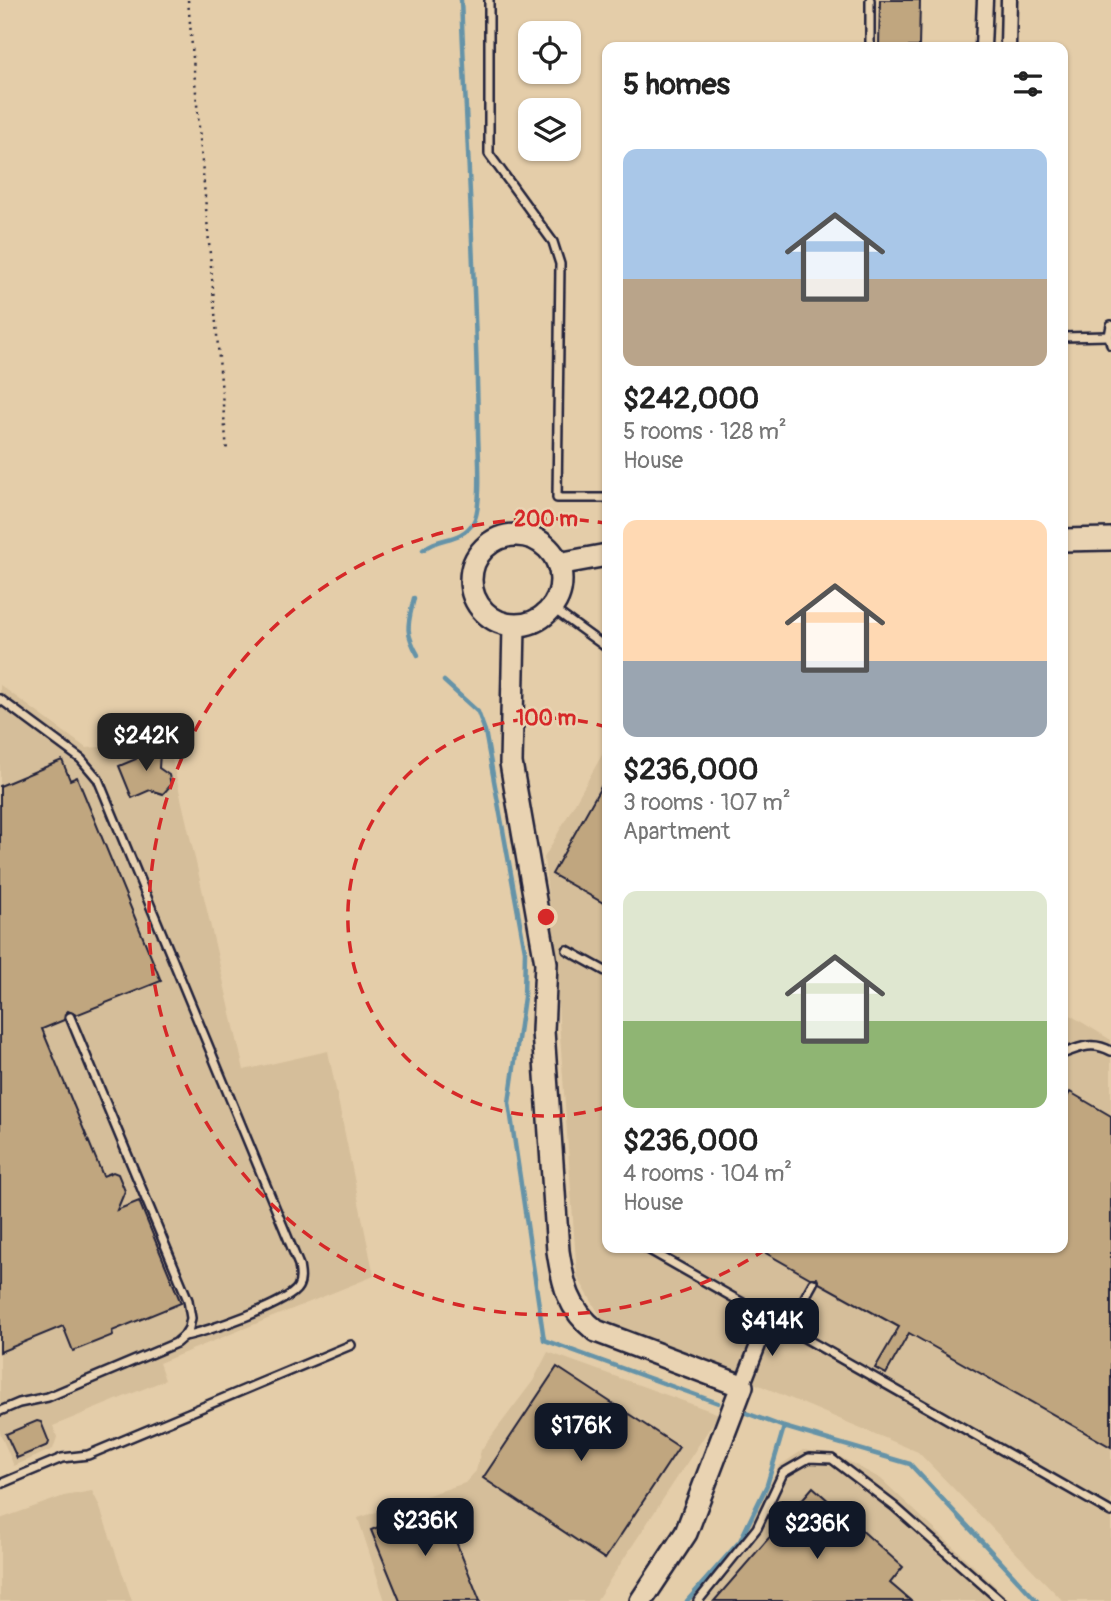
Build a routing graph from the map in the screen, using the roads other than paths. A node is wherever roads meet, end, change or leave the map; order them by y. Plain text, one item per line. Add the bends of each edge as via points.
1 (488, 0) edge
2 (870, 0) edge
3 (985, 0) edge
4 (1009, 0) edge
5 (870, 42) edge
6 (983, 42) edge
7 (1008, 42) edge
8 (1111, 325) edge
9 (1108, 336) junction
10 (1068, 337) edge
11 (1111, 345) edge
12 (602, 498) edge
13 (1111, 539) edge
14 (1068, 540) edge
15 (602, 555) edge
16 (558, 564) junction
17 (552, 608) junction
18 (514, 626) junction
19 (602, 644) edge
20 (0, 699) edge
21 (567, 950) dead end
22 (602, 969) edge
23 (70, 1017) dead end
24 (1068, 1051) edge
25 (1111, 1051) edge
26 (655, 1253) edge
27 (813, 1283) dead end
28 (769, 1317) junction
29 (788, 1328) junction
30 (184, 1336) junction
31 (351, 1345) dead end
32 (742, 1386) junction
33 (0, 1411) edge
34 (0, 1484) edge
35 (1111, 1512) edge
36 (641, 1601) edge
37 (698, 1601) edge
38 (1001, 1601) edge

1 - 12 lane via 489,155 553,242 560,264 557,498
2 - 5 lane
3 - 6 street
4 - 7 street
8 - 9 lane
9 - 10 lane
9 - 11 lane
13 - 14 street
15 - 16 street
16 - 17 street via 559,594
16 - 18 street via 541,542 528,536 500,537 477,556 470,586 475,601 493,620
17 - 18 street via 535,621
17 - 19 lane
18 - 32 street via 511,763 546,963 543,1031 558,1251 565,1285 582,1320 596,1331
20 - 30 lane via 81,760 98,779 299,1265 298,1288 283,1300
21 - 22 lane
23 - 30 lane via 188,1300 191,1318
24 - 25 lane via 1083,1045
26 - 28 lane
27 - 29 lane
28 - 29 lane
28 - 32 street
29 - 35 lane
30 - 33 lane via 164,1349 48,1397
31 - 34 lane via 88,1455 62,1458
32 - 36 street via 686,1533
37 - 38 lane via 757,1528 783,1473 809,1458 832,1459 895,1507

